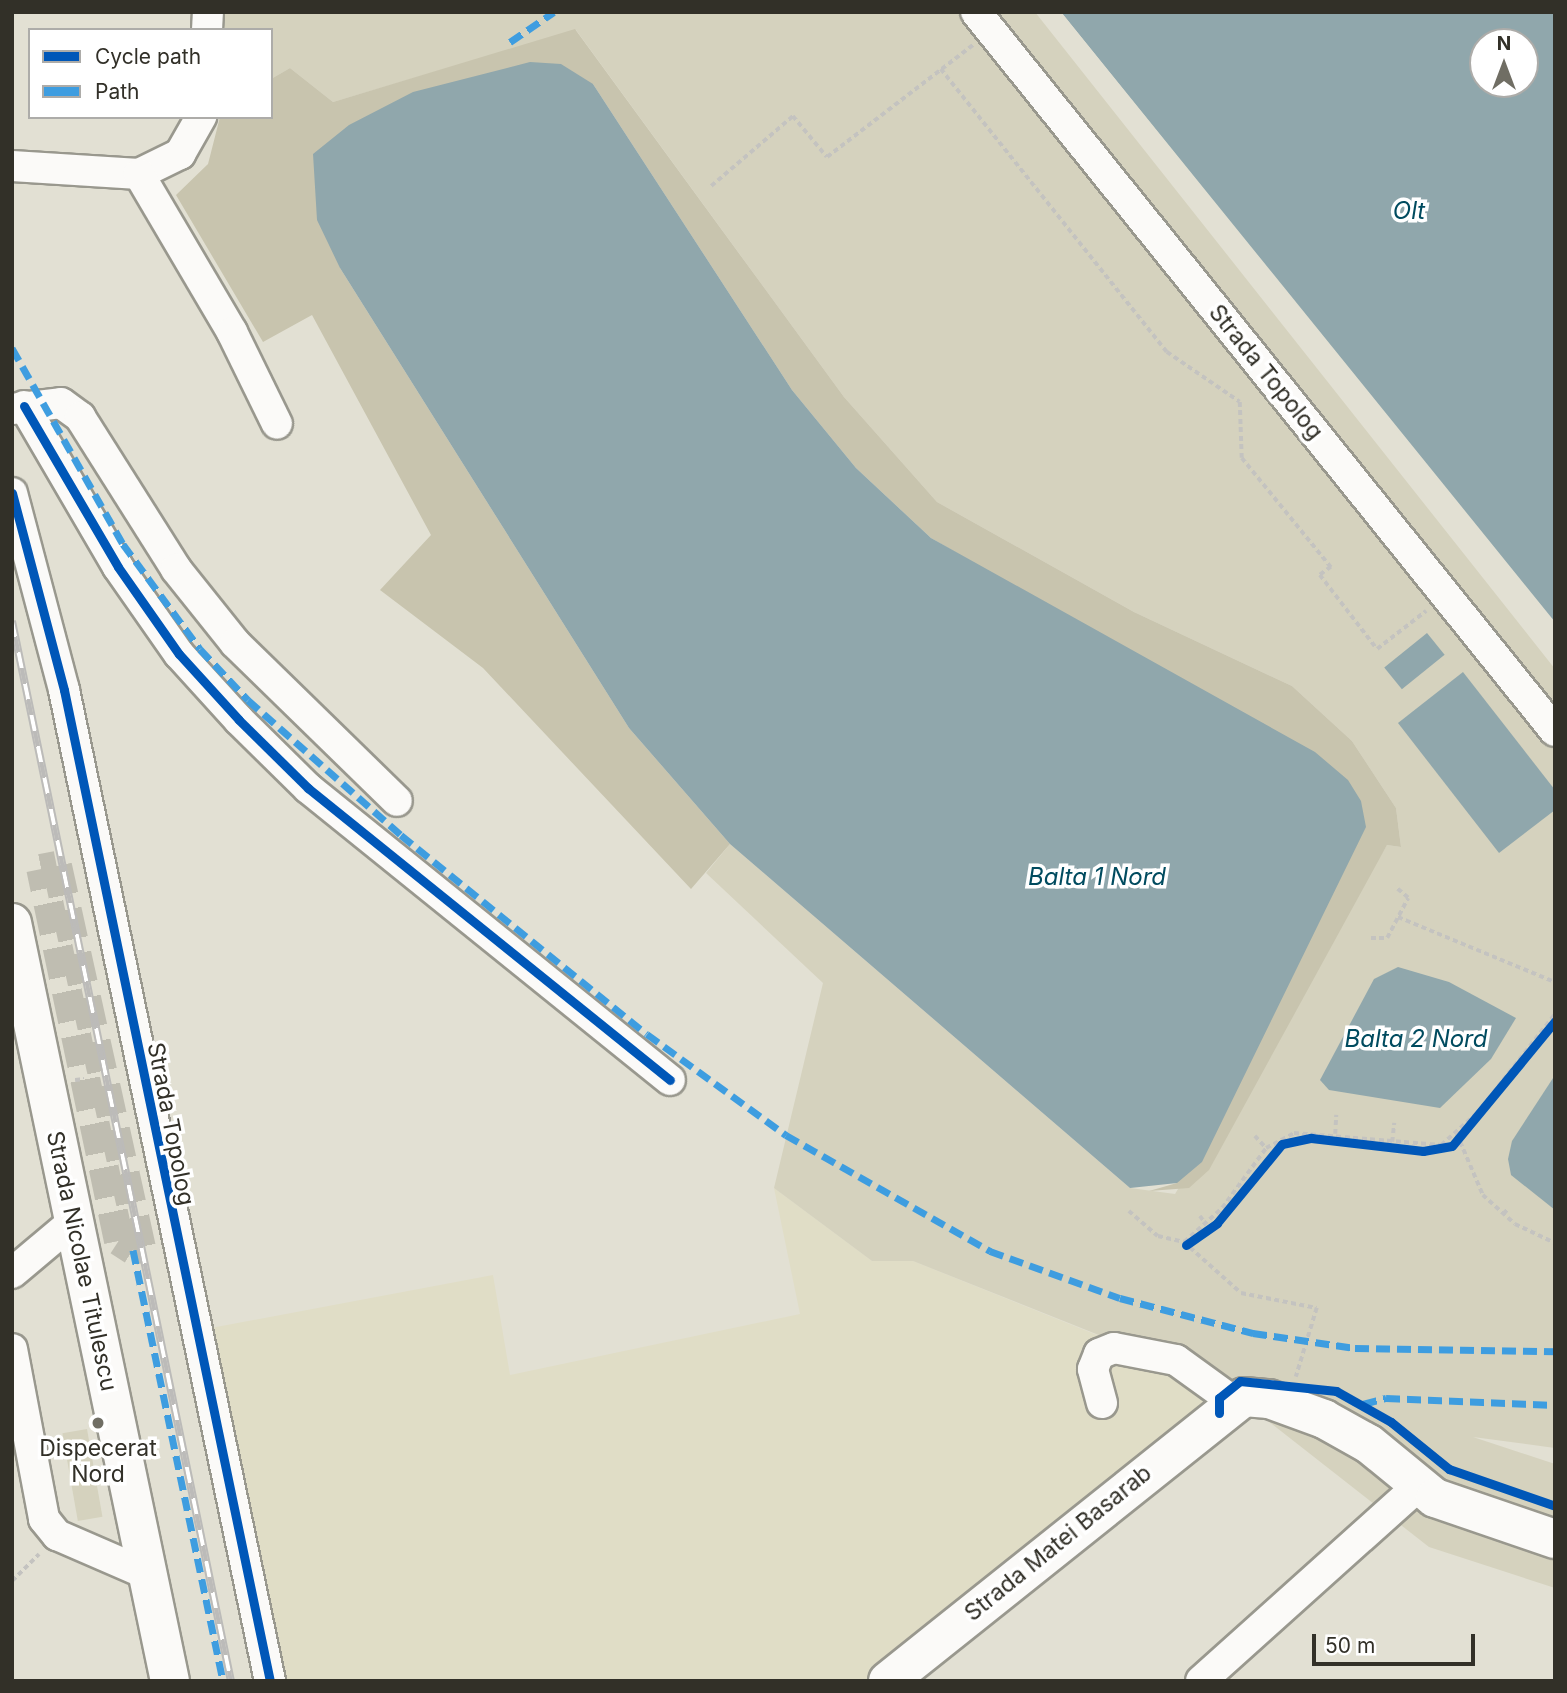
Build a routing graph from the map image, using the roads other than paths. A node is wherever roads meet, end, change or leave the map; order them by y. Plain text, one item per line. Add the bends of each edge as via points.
1 (984, 22) edge
2 (200, 119) edge
3 (12, 166) edge
4 (139, 174) junction
5 (18, 408) edge
6 (277, 424) dead end
7 (12, 493) edge
8 (1555, 732) edge
9 (397, 801) dead end
10 (12, 923) edge
11 (17, 973) edge
12 (670, 1080) dead end
13 (74, 1221) junction
14 (12, 1273) edge
15 (12, 1349) edge
16 (1102, 1403) dead end
17 (1231, 1404) junction
18 (1418, 1486) junction
19 (1555, 1539) edge
20 (147, 1574) junction
21 (170, 1681) edge
22 (270, 1681) edge
23 (888, 1681) edge
24 (1200, 1681) edge

1 - 8 street, Strada Topolog
2 - 4 street via 180,154
3 - 4 street
4 - 6 street via 232,332
5 - 9 street via 61,403 80,417 176,569 235,643 303,716
5 - 12 street via 179,654 239,720 308,788
7 - 22 street, Strada Topolog via 64,690
10 - 11 main road, Strada Nicolae Titulescu
11 - 13 main road, Strada Nicolae Titulescu
13 - 14 street
13 - 20 main road, Strada Nicolae Titulescu
15 - 20 street via 44,1519 57,1535
16 - 17 street via 1093,1369 1098,1354 1114,1349 1176,1360
17 - 18 main road via 1269,1399 1324,1419 1368,1444
17 - 23 main road, Strada Matei Basarab
18 - 19 main road via 1456,1507
18 - 24 street
20 - 21 main road, Strada Nicolae Titulescu

